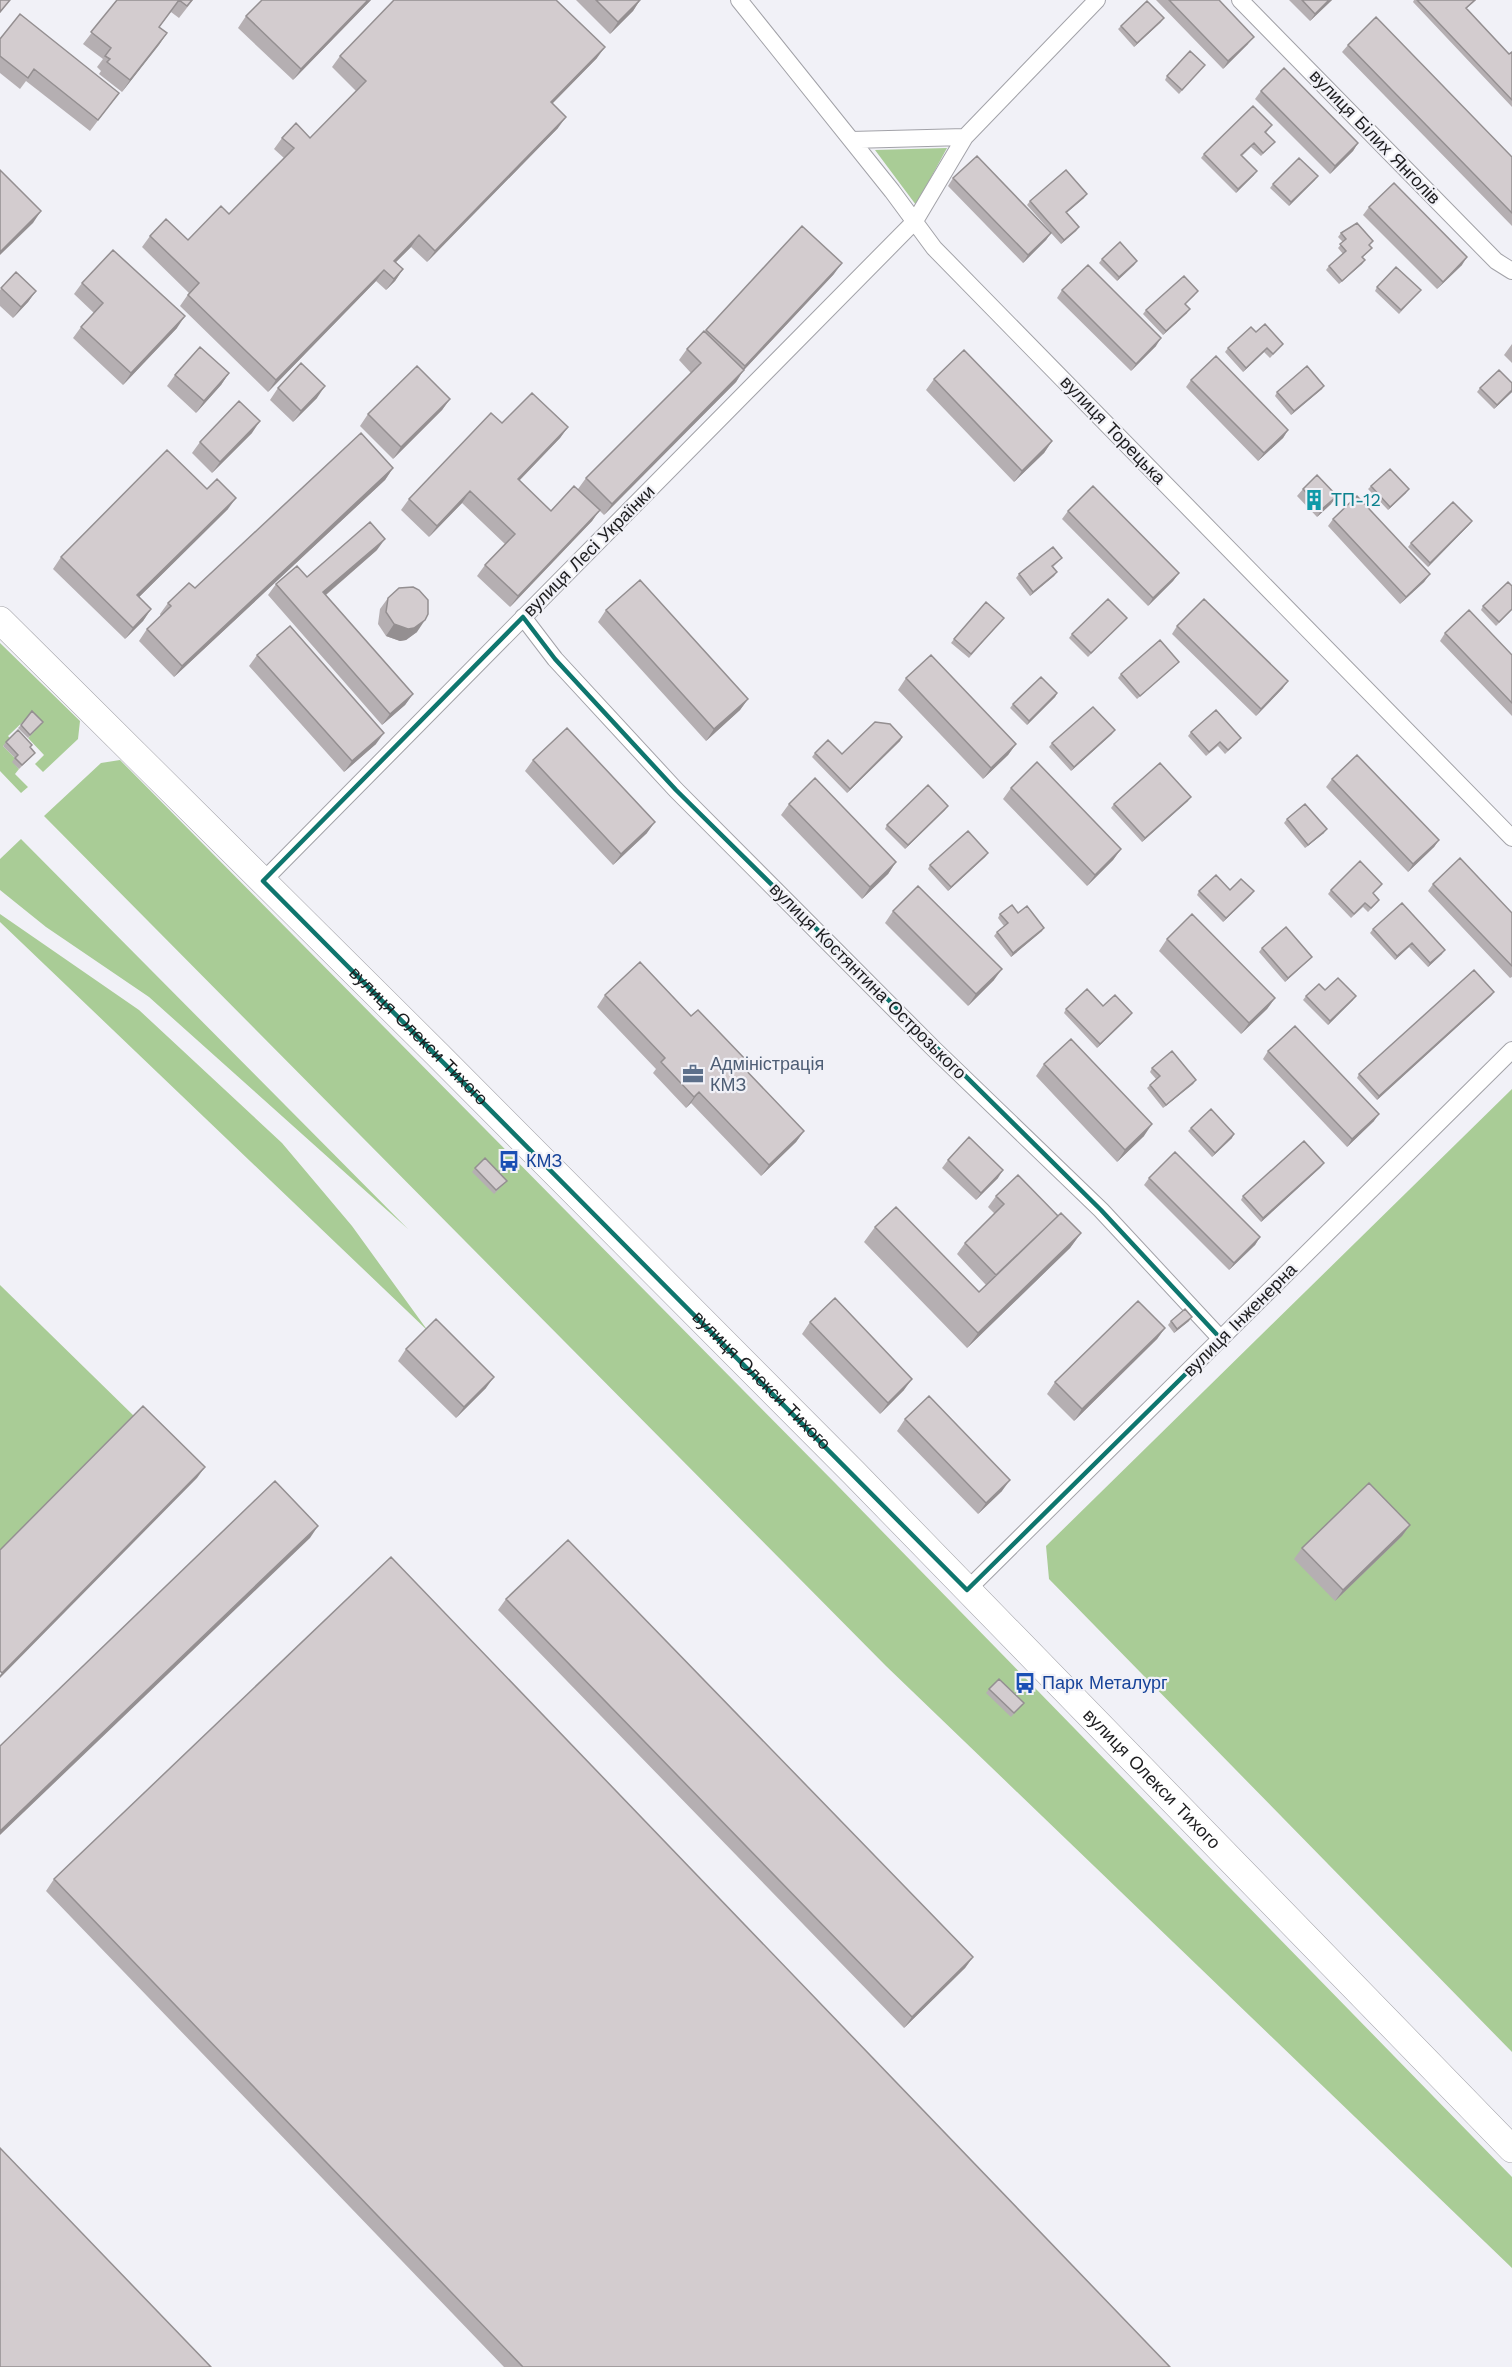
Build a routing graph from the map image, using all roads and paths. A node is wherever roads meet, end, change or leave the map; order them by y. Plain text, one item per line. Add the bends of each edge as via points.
1 (739, 0) edge
2 (1097, 0) edge
3 (1240, 0) edge
4 (965, 137) junction
5 (851, 140) junction
6 (915, 221) junction
7 (1512, 271) edge
8 (524, 617) junction
9 (0, 620) edge
10 (1512, 838) edge
11 (263, 881) junction
12 (1512, 1050) edge
13 (1221, 1339) junction
14 (967, 1590) junction
15 (1512, 2149) edge

1 - 5 street, вулиця Торецька
2 - 4 street
3 - 7 street, вулиця Білих Янголів via 1496,261
4 - 5 street
4 - 6 street, вулиця Лесі Українки
5 - 6 street, вулиця Торецька
6 - 8 street, вулиця Лесі Українки
6 - 10 street, вулиця Торецька via 934,248
8 - 11 street, вулиця Лесі Українки
8 - 13 street, вулиця Костянтина Острозького via 555,659 676,790 1101,1210
9 - 11 main road, вулиця Олекси Тихого
11 - 14 main road, вулиця Олекси Тихого
12 - 13 street, вулиця Інженерна
13 - 14 street, вулиця Інженерна
14 - 15 main road, вулиця Олекси Тихого

